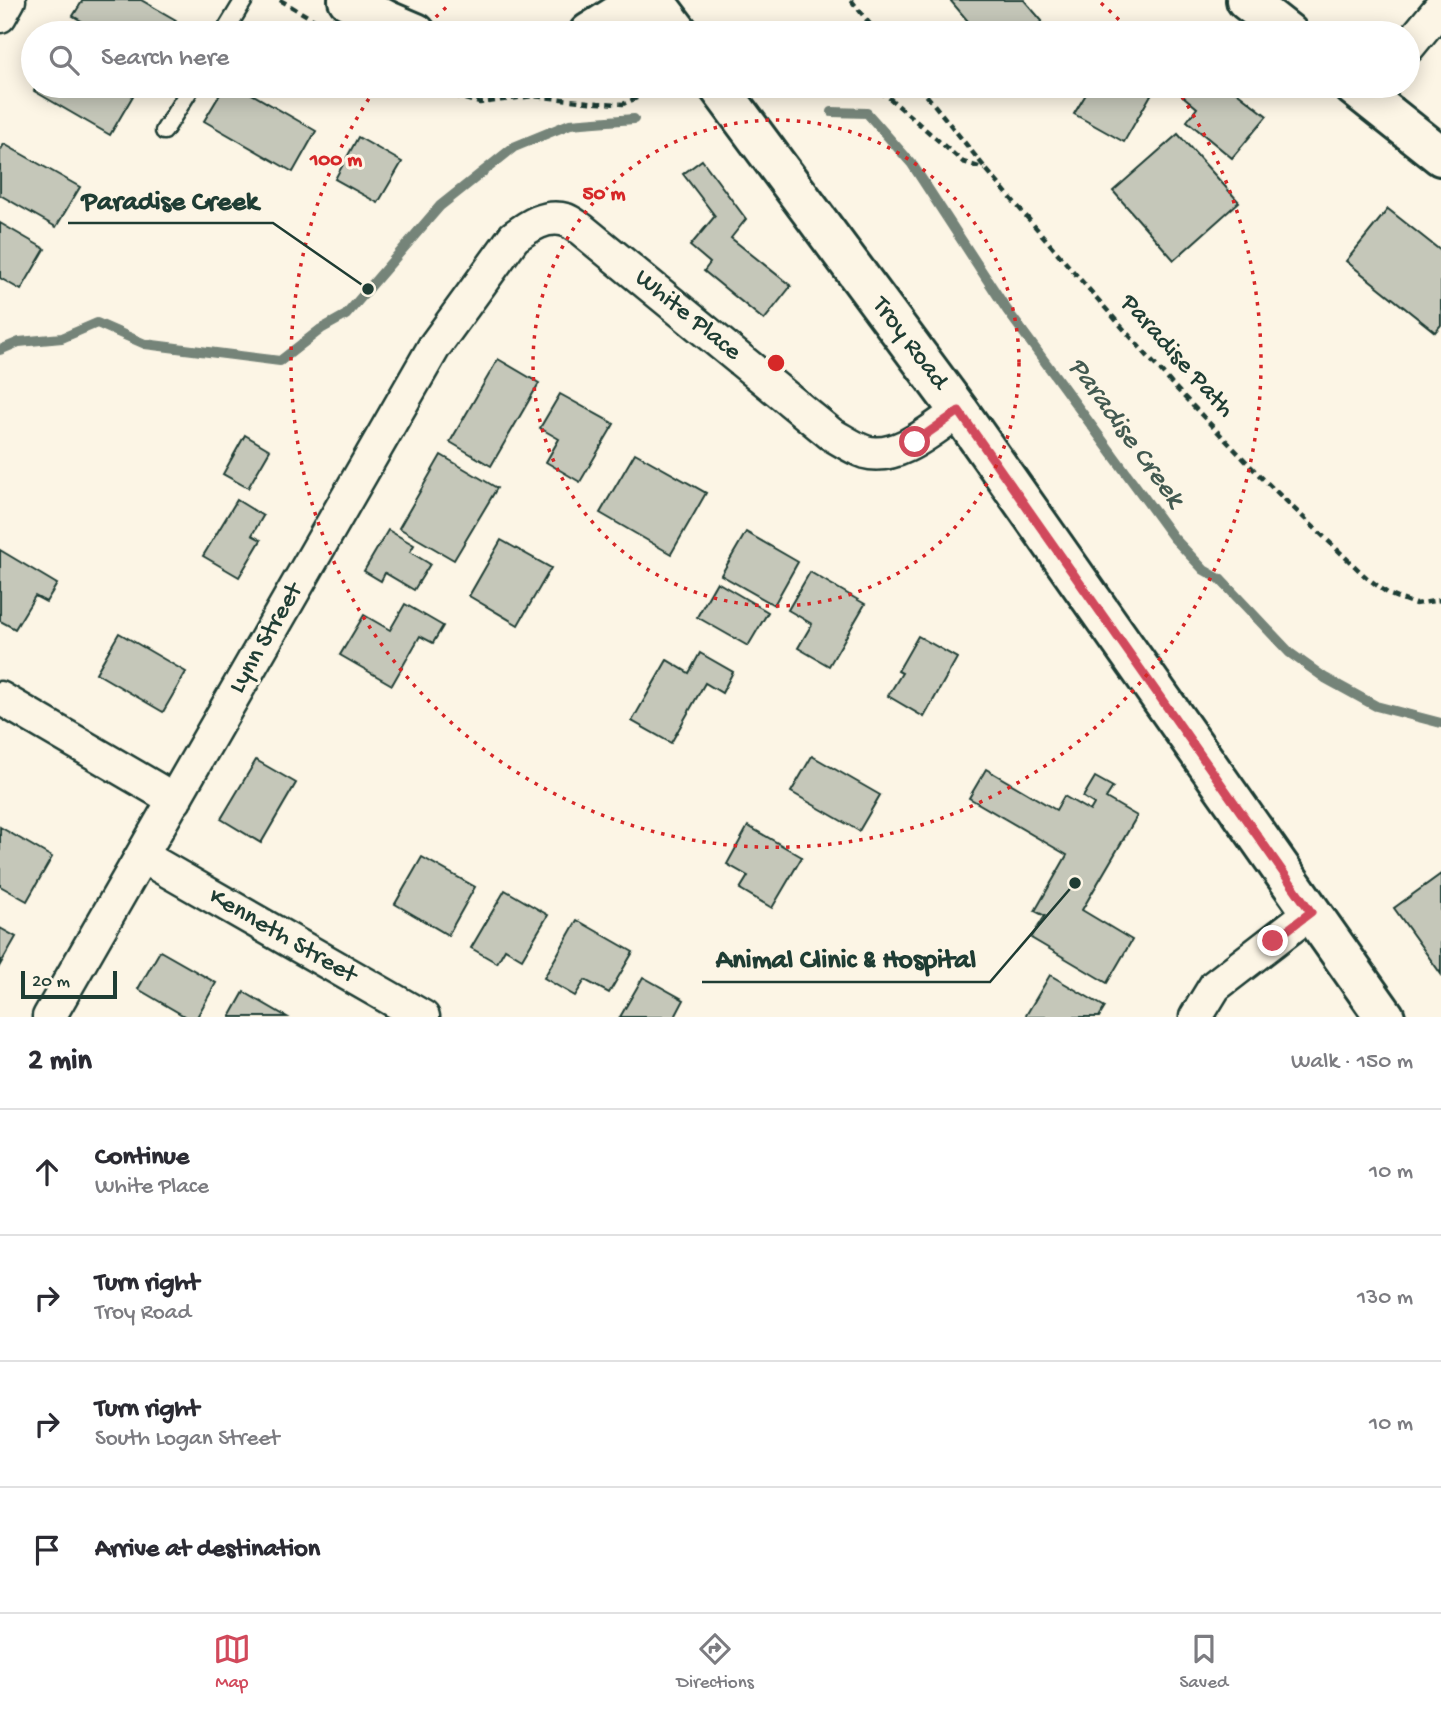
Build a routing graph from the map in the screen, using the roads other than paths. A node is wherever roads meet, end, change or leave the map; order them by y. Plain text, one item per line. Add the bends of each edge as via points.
1 (9, 0) edge
2 (244, 0) edge
3 (641, 0) edge
4 (654, 0) edge
5 (1246, 0) edge
6 (1441, 7) edge
7 (337, 13) edge
8 (0, 16) edge
9 (231, 21) edge
10 (388, 21) edge
11 (608, 21) edge
12 (670, 21) edge
13 (1273, 21) edge
14 (1420, 32) edge
15 (185, 98) edge
16 (727, 98) edge
17 (1375, 98) edge
18 (164, 131) dead end
19 (1441, 156) edge
20 (492, 265) joint
21 (959, 411) junction
22 (0, 698) edge
23 (175, 800) junction
24 (142, 856) junction
25 (1311, 912) junction
26 (50, 1017) edge
27 (423, 1017) edge
28 (1196, 1017) edge
29 (1385, 1017) edge

1 - 8 street
2 - 9 lane
3 - 11 main road
4 - 12 main road
5 - 13 main road
6 - 14 street
7 - 10 main road
15 - 18 lane
16 - 21 main road, Troy Road
17 - 19 main road
20 - 21 street, White Place via 513,237 530,225 547,219 565,220 831,434 867,452 885,453 915,442
20 - 23 street, Lynn Street via 434,347
21 - 25 main road, Troy Road
22 - 23 street
23 - 24 street, Lynn Street
24 - 26 street, Lynn Street
24 - 27 street, Kenneth Street
25 - 28 street via 1214,986
25 - 29 main road, Troy Road

